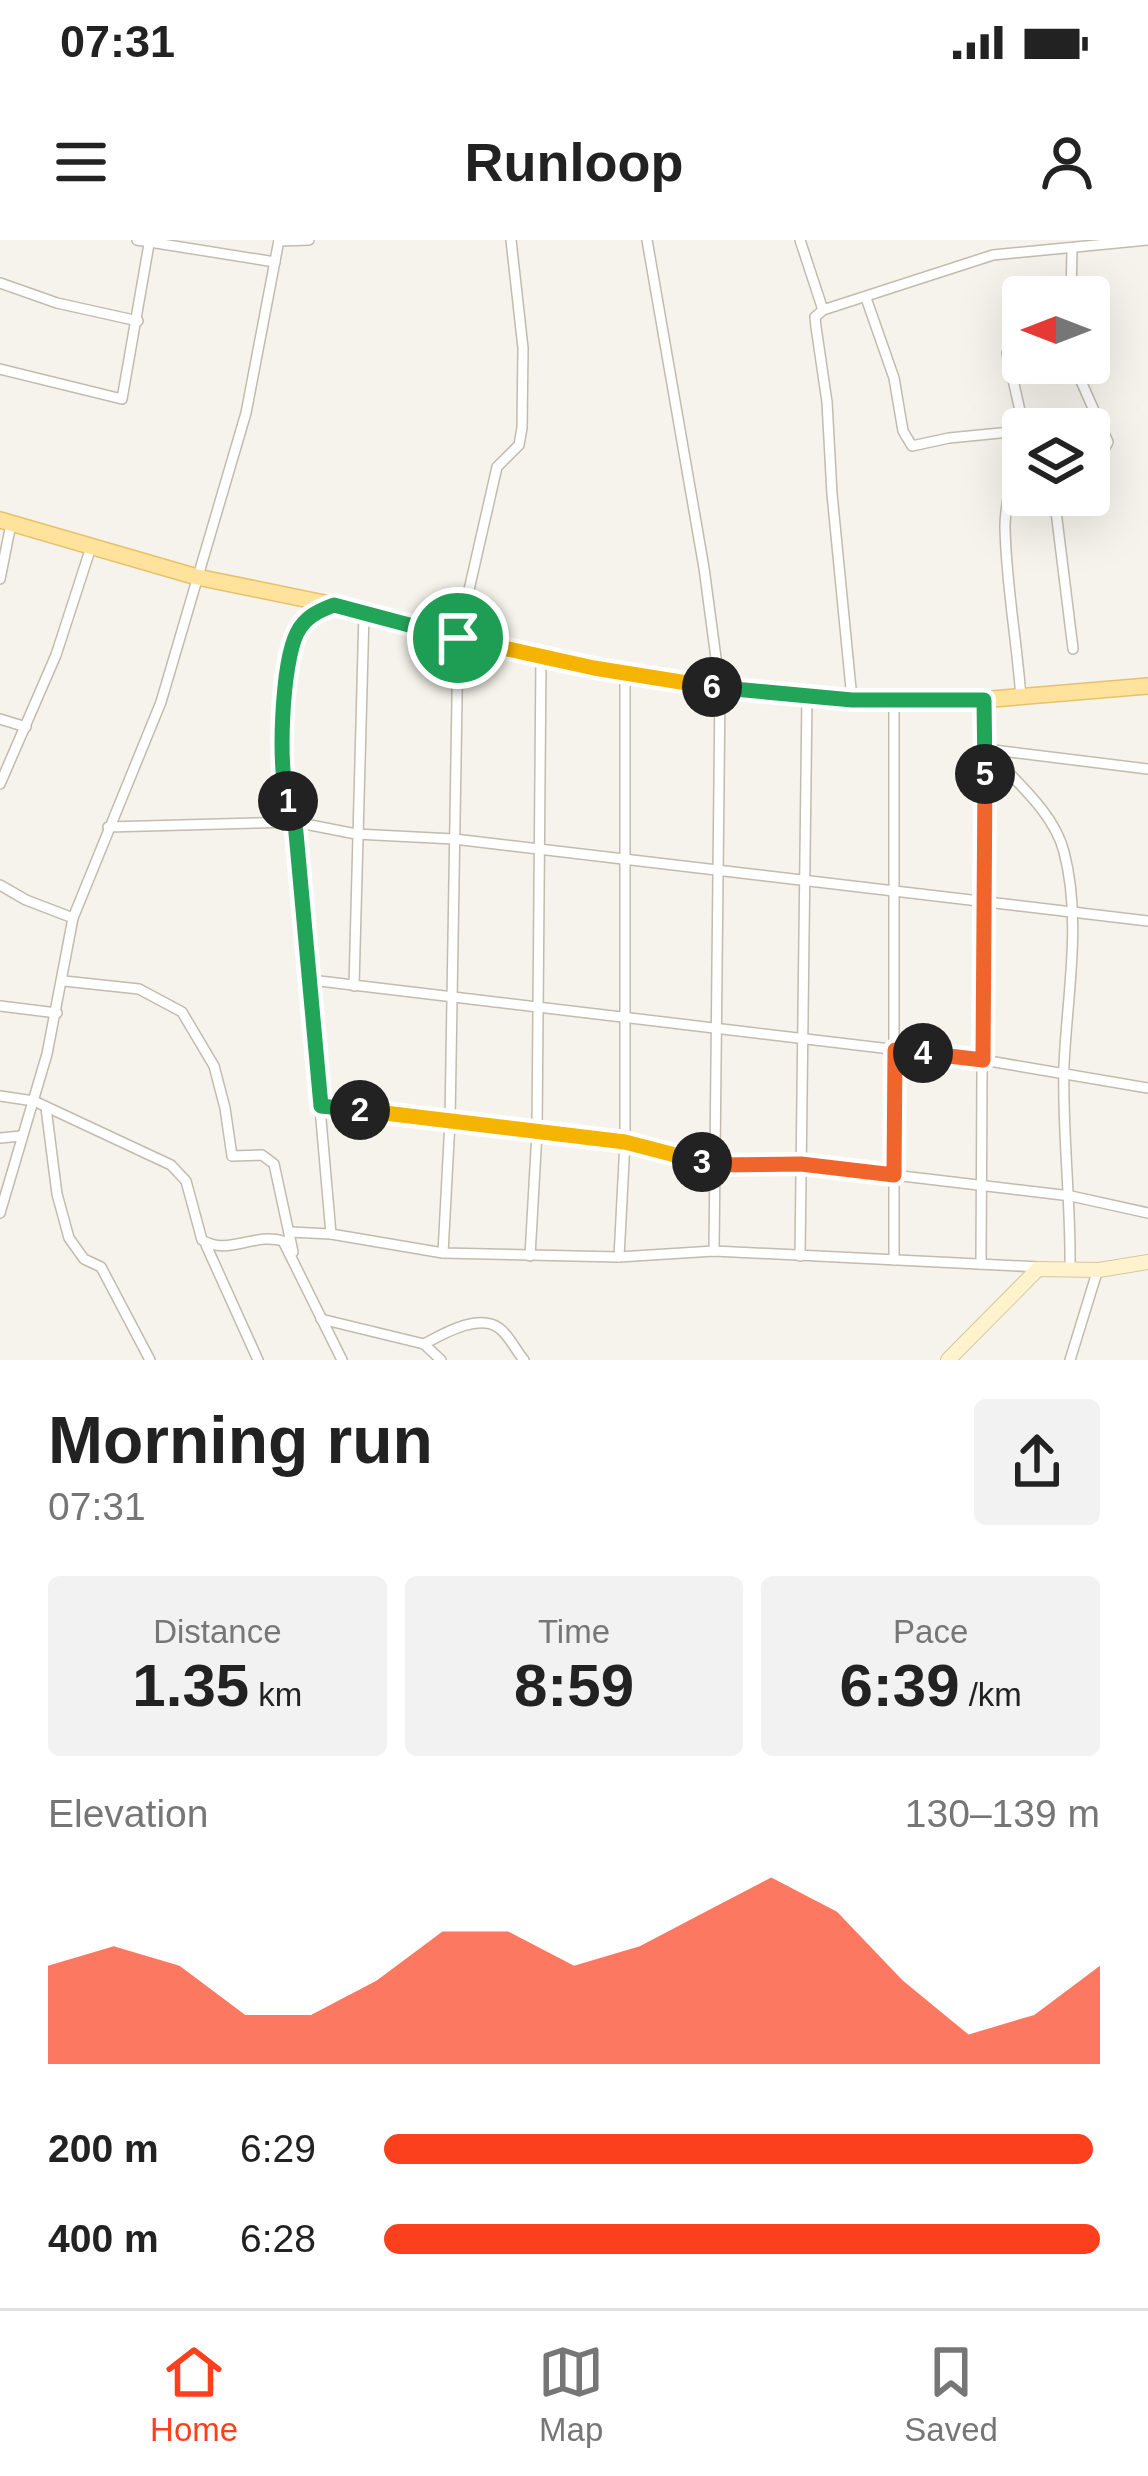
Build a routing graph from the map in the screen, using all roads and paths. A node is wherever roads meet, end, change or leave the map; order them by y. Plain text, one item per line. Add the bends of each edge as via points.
1 (137, 240) edge
2 (309, 240) edge
3 (511, 240) edge
4 (647, 240) edge
5 (800, 240) edge
6 (1148, 240) edge
7 (279, 241) edge
8 (1103, 242) edge
9 (149, 244) junction
10 (1072, 249) junction
11 (275, 262) junction
12 (1071, 276) edge
13 (0, 283) edge
14 (866, 298) junction
15 (823, 310) junction
16 (138, 321) junction
17 (0, 369) edge
18 (1002, 436) edge
19 (1006, 516) edge
20 (1056, 516) edge
21 (6, 522) edge
22 (92, 544) junction
23 (197, 577) junction
24 (0, 579) edge
25 (334, 605) junction
26 (364, 613) junction
27 (458, 638) junction
28 (1072, 649) dead end
29 (541, 657) junction
30 (625, 674) junction
31 (1148, 686) edge
32 (720, 688) junction
33 (807, 696) junction
34 (1021, 698) junction
35 (852, 700) junction
36 (984, 700) junction
37 (894, 701) junction
38 (0, 719) edge
39 (26, 727) junction
40 (986, 749) junction
41 (1148, 770) edge
42 (0, 784) edge
43 (295, 822) junction
44 (108, 826) junction
45 (356, 835) junction
46 (454, 839) junction
47 (538, 849) junction
48 (624, 860) junction
49 (718, 870) junction
50 (804, 880) junction
51 (0, 885) edge
52 (893, 891) junction
53 (982, 902) junction
54 (1072, 912) junction
55 (73, 918) junction
56 (1148, 921) edge
57 (311, 980) junction
58 (64, 981) junction
59 (354, 986) junction
60 (453, 997) junction
61 (0, 1006) edge
62 (538, 1007) junction
63 (57, 1013) junction
64 (626, 1018) junction
65 (717, 1029) junction
66 (803, 1039) junction
67 (895, 1050) junction
68 (983, 1060) junction
69 (1064, 1071) junction
70 (1148, 1087) edge
71 (0, 1096) edge
72 (34, 1101) junction
73 (321, 1106) junction
74 (46, 1107) junction
75 (450, 1121) junction
76 (537, 1132) junction
77 (21, 1136) junction
78 (0, 1138) edge
79 (625, 1142) junction
80 (801, 1164) junction
81 (715, 1165) junction
82 (894, 1175) junction
83 (982, 1186) junction
84 (1071, 1196) junction
85 (1148, 1213) edge
86 (0, 1214) edge
87 (290, 1232) junction
88 (331, 1234) junction
89 (205, 1242) junction
90 (713, 1251) junction
91 (443, 1253) junction
92 (530, 1256) junction
93 (800, 1256) junction
94 (619, 1257) junction
95 (894, 1260) junction
96 (1148, 1262) edge
97 (294, 1263) junction
98 (981, 1264) junction
99 (1070, 1268) junction
100 (1099, 1270) junction
101 (321, 1318) junction
102 (424, 1344) junction
103 (150, 1360) edge
104 (258, 1360) edge
105 (341, 1360) edge
106 (441, 1360) edge
107 (524, 1360) edge
108 (948, 1360) edge
109 (1070, 1360) edge

1 - 9 street
2 - 7 street
3 - 27 street via 523,348 520,445 497,466
4 - 32 street
5 - 15 street
6 - 8 street
7 - 11 street
8 - 10 street
9 - 11 street
9 - 16 street
10 - 12 street
10 - 14 street via 993,255
11 - 23 street via 245,413
13 - 16 street
14 - 15 street
14 - 18 street via 912,446
15 - 35 street via 815,317
16 - 17 street via 122,399
19 - 34 street
20 - 28 street
21 - 22 main road
21 - 24 street
22 - 23 main road
22 - 39 street
23 - 25 main road
23 - 44 street via 161,702
25 - 26 main road
25 - 43 street via 307,619 294,643 279,746
26 - 27 main road
26 - 45 street
27 - 29 main road
27 - 46 street
29 - 30 main road
29 - 47 street
30 - 32 main road
30 - 48 street
31 - 34 main road
32 - 33 main road
32 - 49 street
33 - 35 main road
33 - 50 street
34 - 36 main road
35 - 37 main road
36 - 37 main road
36 - 40 street
37 - 52 street
38 - 39 street
39 - 42 street
40 - 41 street
40 - 53 street
40 - 54 street via 1049,818 1064,850
43 - 44 street
43 - 45 street
43 - 57 street
44 - 55 street
45 - 46 street
45 - 59 street
46 - 47 street
46 - 60 street
47 - 48 street
47 - 62 street
48 - 49 street
48 - 64 street
49 - 50 street
49 - 65 street
50 - 52 street
50 - 66 street
51 - 55 street
52 - 53 street
52 - 67 street
53 - 54 street
53 - 68 street
54 - 56 street
54 - 69 street
55 - 58 street
57 - 59 street
57 - 73 street
58 - 63 street
58 - 87 street via 140,989 182,1012 214,1066 230,1151 269,1157
59 - 60 street
60 - 62 street
60 - 75 street
61 - 63 street
62 - 64 street
62 - 76 street
63 - 72 street
64 - 65 street
64 - 79 street
65 - 66 street
65 - 81 street
66 - 67 street
66 - 80 street
67 - 68 street
67 - 82 street
68 - 69 street
68 - 83 street
69 - 70 street
69 - 84 street
71 - 72 street
72 - 74 street
72 - 77 street
73 - 75 street
73 - 88 street
74 - 89 street via 171,1165 186,1181
74 - 103 street via 69,1238 101,1267
75 - 76 street
75 - 91 street
76 - 79 street
76 - 92 street
77 - 78 street
77 - 86 street
79 - 81 street
79 - 94 street
80 - 81 street
80 - 82 street
80 - 93 street
81 - 90 street
82 - 83 street
82 - 95 street
83 - 84 street
83 - 98 street
84 - 85 street
84 - 99 street
87 - 88 street
87 - 97 street
88 - 91 street
89 - 97 street via 277,1239
89 - 104 street
90 - 93 street
90 - 94 street
91 - 92 street
92 - 94 street
93 - 95 street
95 - 98 street
96 - 100 street
97 - 101 street
98 - 99 street
99 - 100 street
100 - 108 street via 1038,1269
100 - 109 street
101 - 102 street
101 - 105 street
102 - 106 street
102 - 107 street via 454,1328 491,1324

